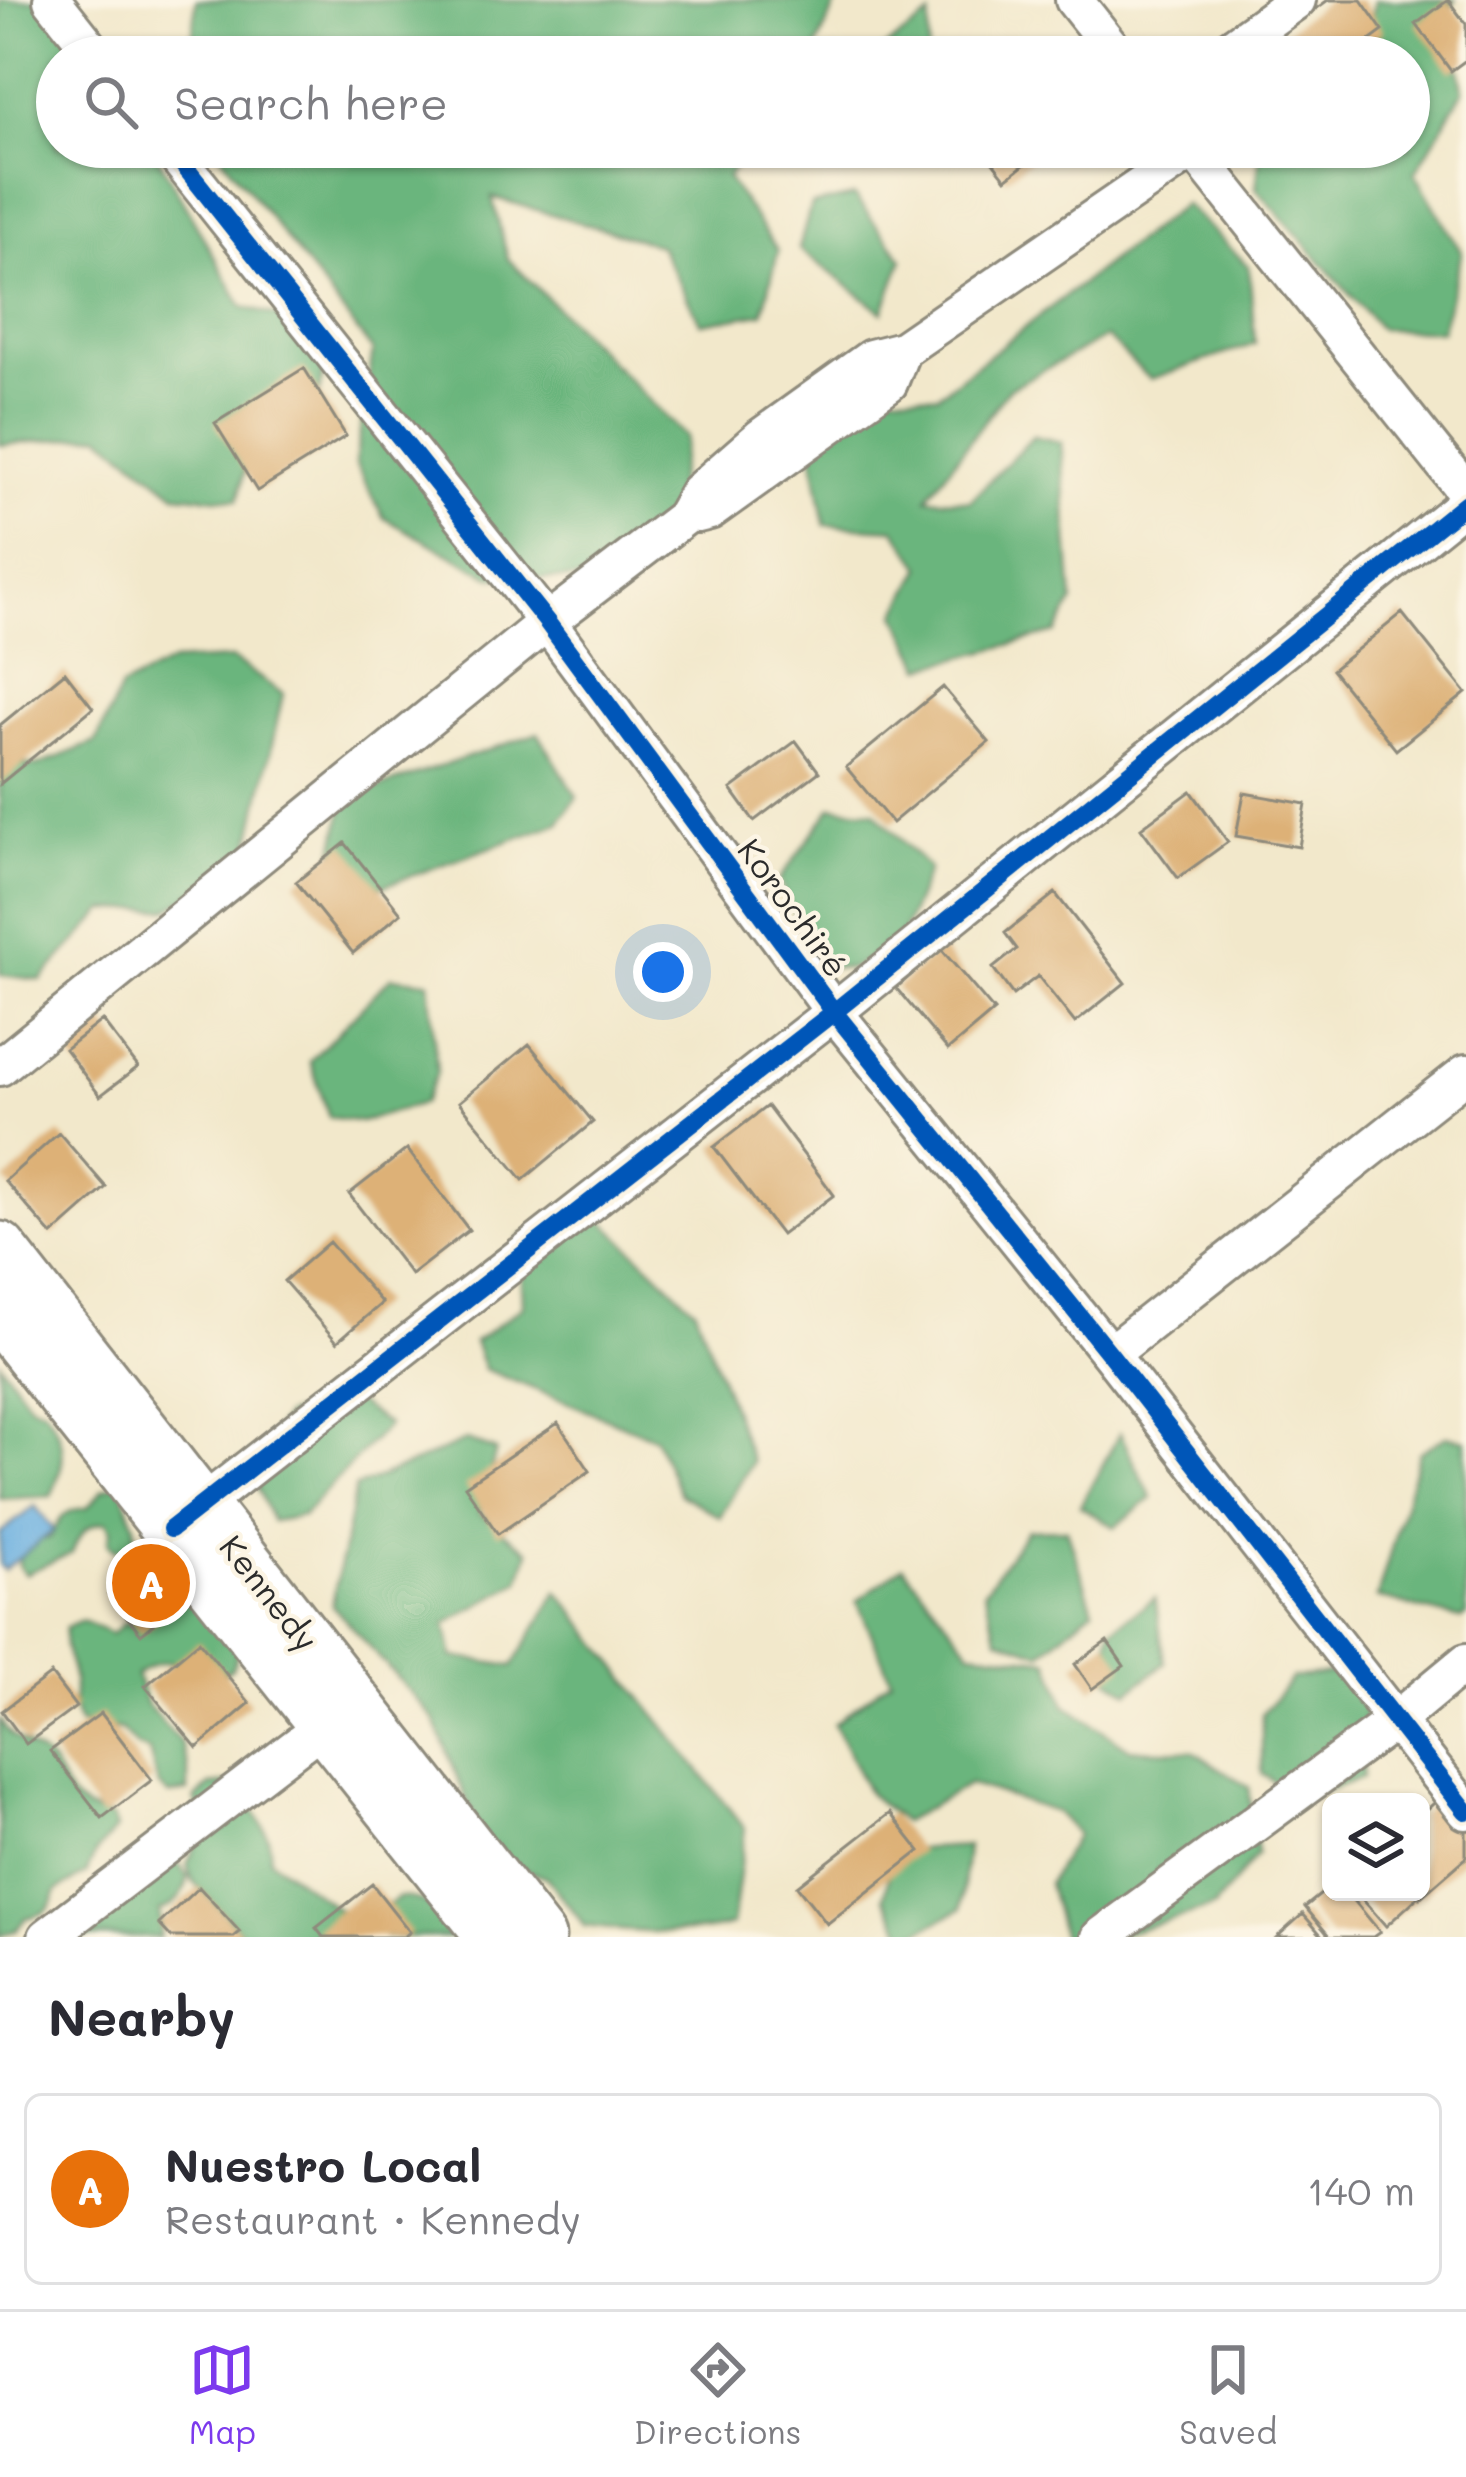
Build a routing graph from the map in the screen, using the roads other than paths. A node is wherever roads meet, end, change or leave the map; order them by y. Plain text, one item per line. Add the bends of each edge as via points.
1 (52, 0) edge
2 (1074, 0) edge
3 (1297, 0) edge
4 (80, 36) edge
5 (1102, 36) edge
6 (1247, 36) edge
7 (186, 168) edge
8 (1163, 168) edge
9 (1208, 168) edge
10 (1466, 492) edge
11 (1466, 503) edge
12 (547, 622) junction
13 (834, 1012) junction
14 (0, 1067) edge
15 (1466, 1073) edge
16 (0, 1248) edge
17 (0, 1317) edge
18 (1110, 1354) junction
19 (186, 1517) junction
20 (1466, 1662) edge
21 (341, 1713) junction
22 (1396, 1720) junction
23 (1466, 1811) edge
24 (47, 1937) edge
25 (493, 1937) edge
26 (539, 1937) edge
27 (1100, 1937) edge

1 - 4 street
2 - 5 street
3 - 6 street
7 - 12 street, Korochiré
8 - 12 street via 902,350 889,383 710,511 683,518
9 - 10 street
11 - 13 street
12 - 13 street, Korochiré
12 - 14 street
13 - 18 street, Korochiré
13 - 19 street
15 - 18 street
16 - 19 main road, Kennedy
17 - 19 main road, Kennedy
18 - 22 street, Korochiré
19 - 21 main road, Kennedy
20 - 22 street
21 - 24 street
21 - 25 main road, Kennedy
21 - 26 main road, Kennedy
22 - 23 street, Korochiré
22 - 27 street

